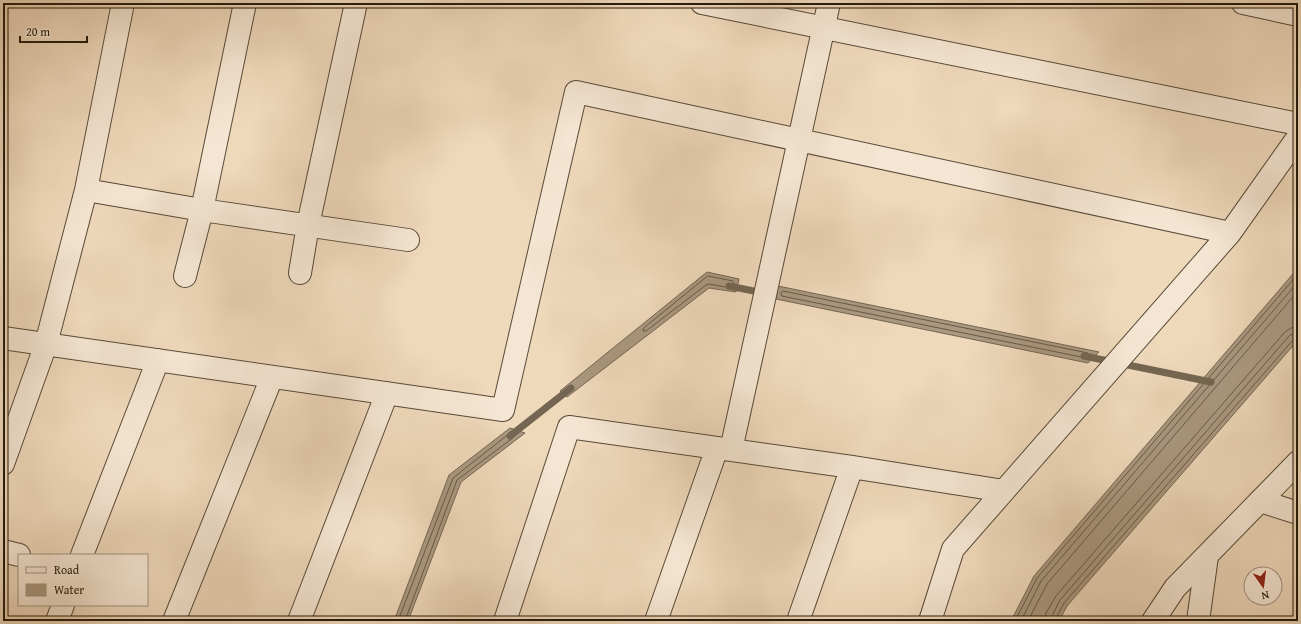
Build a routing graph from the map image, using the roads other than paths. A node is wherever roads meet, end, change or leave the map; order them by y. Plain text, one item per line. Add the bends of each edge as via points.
1 (124, 3) edge
2 (245, 3) edge
3 (356, 3) edge
4 (702, 3) edge
5 (829, 3) edge
6 (1243, 3) edge
7 (1298, 15) edge
8 (824, 28) junction
9 (1298, 124) edge
10 (1298, 137) edge
11 (799, 141) junction
12 (86, 190) junction
13 (202, 210) junction
14 (308, 224) junction
15 (1230, 233) junction
16 (408, 240) dead end
17 (300, 274) dead end
18 (185, 276) dead end
19 (3, 338) edge
20 (46, 344) junction
21 (158, 360) junction
22 (272, 376) junction
23 (387, 393) junction
24 (724, 449) junction
25 (1298, 462) edge
26 (3, 464) edge
27 (852, 467) junction
28 (1004, 491) junction
29 (1260, 501) junction
30 (1298, 513) edge
31 (3, 551) edge
32 (82, 554) edge
33 (18, 555) edge
34 (1207, 556) junction
35 (63, 606) edge
36 (57, 621) edge
37 (174, 621) edge
38 (299, 621) edge
39 (504, 621) edge
40 (656, 621) edge
41 (798, 621) edge
42 (930, 621) edge
43 (1153, 621) edge
44 (1198, 621) edge

1 - 12 street
2 - 13 street
3 - 14 street
4 - 8 street
5 - 8 street
6 - 7 street
8 - 9 street
8 - 11 street
10 - 15 street
11 - 15 street
11 - 23 street via 576,92 503,410
11 - 24 street
12 - 13 street
12 - 20 street
13 - 14 street
13 - 18 street
14 - 16 street
14 - 17 street
15 - 28 street
19 - 20 street
20 - 21 street
20 - 26 street
21 - 22 street
21 - 32 street
22 - 23 street
22 - 37 street
23 - 38 street
24 - 27 street
24 - 39 street via 569,427
24 - 40 street
25 - 29 street
27 - 28 street
27 - 41 street
28 - 42 street via 953,549
29 - 30 street
29 - 34 street
31 - 33 street
34 - 43 street via 1175,588
34 - 44 street
35 - 36 street

